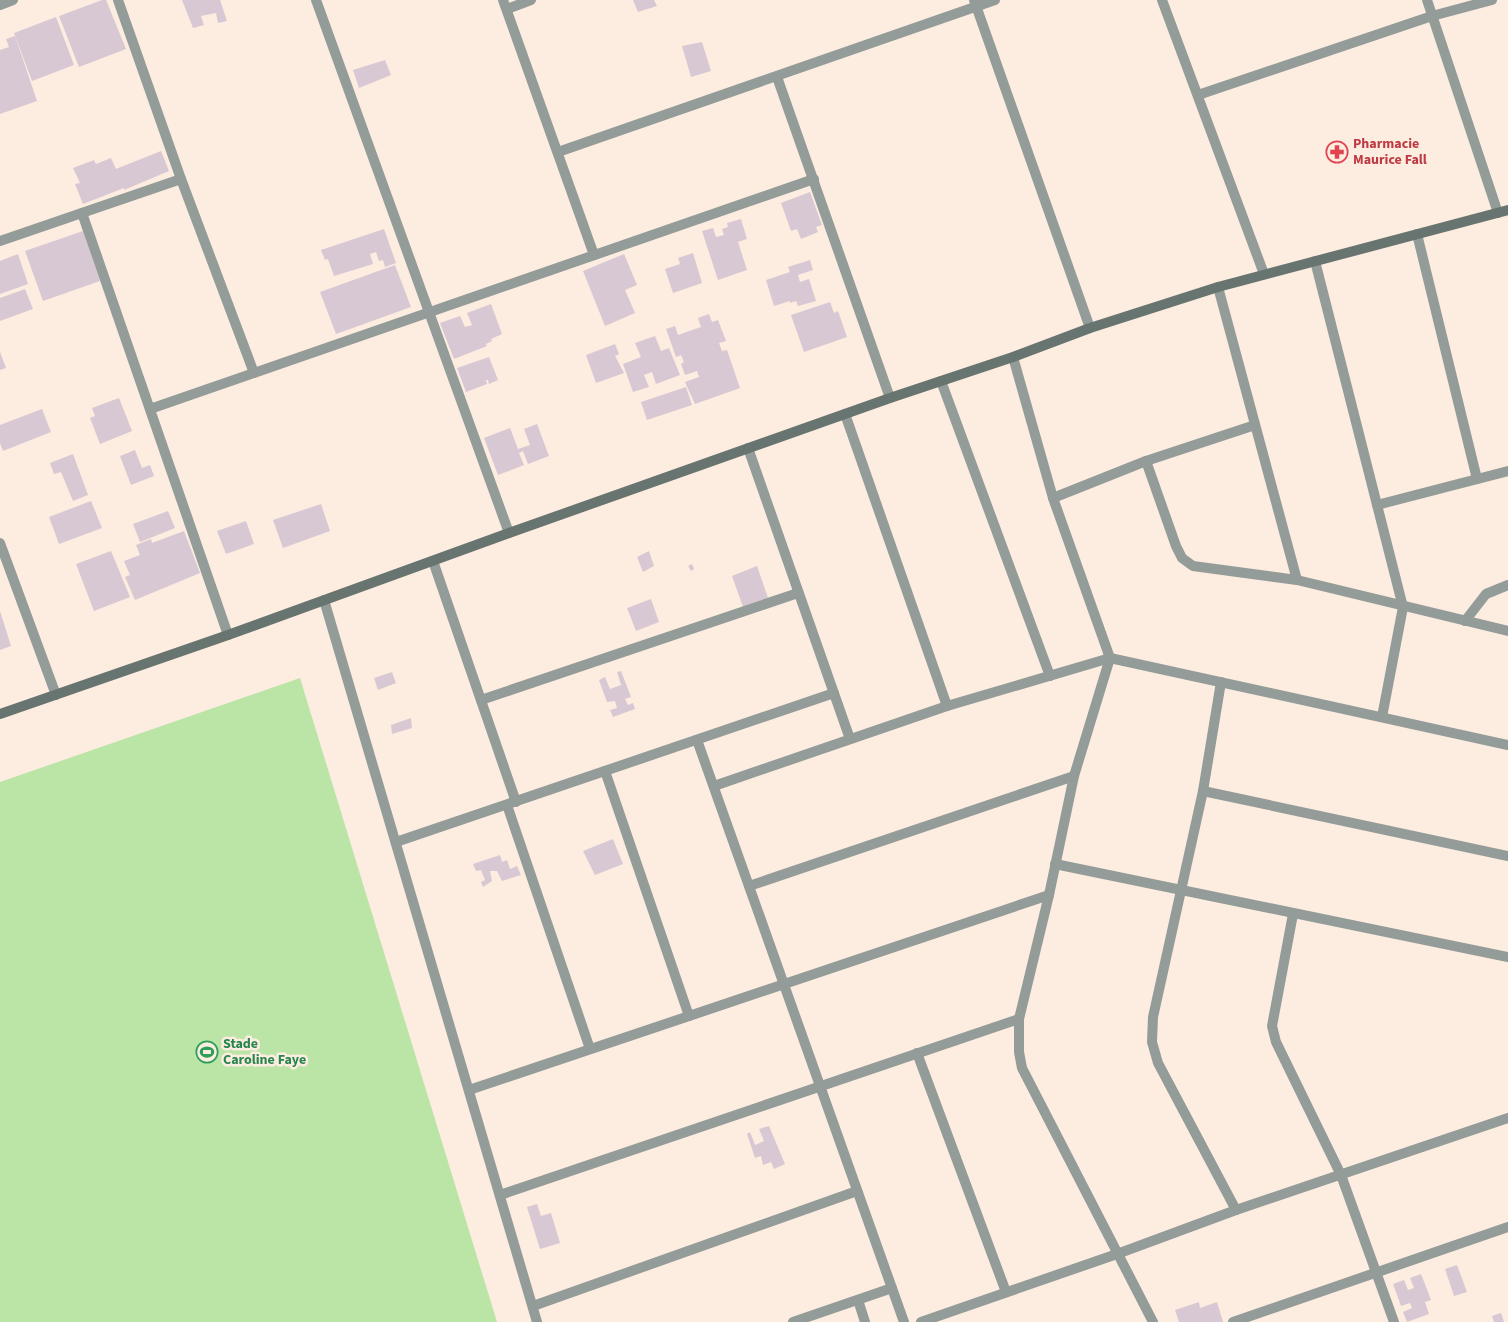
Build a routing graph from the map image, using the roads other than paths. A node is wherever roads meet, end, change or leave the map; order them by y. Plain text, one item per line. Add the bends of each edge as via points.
1 (13, 0) edge
2 (118, 0) edge
3 (316, 0) edge
4 (531, 0) edge
5 (995, 0) edge
6 (1162, 0) edge
7 (1427, 0) edge
8 (1492, 0) edge
9 (975, 3) edge
10 (505, 4) edge
11 (0, 5) edge
12 (1432, 16) junction
13 (777, 77) junction
14 (1198, 95) junction
15 (558, 152) junction
16 (181, 179) junction
17 (814, 179) junction
18 (1503, 212) edge
19 (82, 213) junction
20 (1417, 234) junction
21 (0, 241) edge
22 (594, 255) junction
23 (1316, 261) junction
24 (1264, 274) junction
25 (1218, 287) junction
26 (429, 312) junction
27 (1090, 328) junction
28 (1013, 357) junction
29 (254, 373) junction
30 (941, 381) junction
31 (890, 398) junction
32 (150, 409) junction
33 (845, 414) junction
34 (1255, 425) junction
35 (748, 448) junction
36 (1146, 461) junction
37 (1508, 471) edge
38 (1477, 479) junction
39 (1054, 498) junction
40 (1377, 505) junction
41 (508, 533) junction
42 (0, 542) edge
43 (433, 561) junction
44 (1297, 580) junction
45 (1508, 585) edge
46 (798, 593) junction
47 (324, 600) junction
48 (1403, 607) junction
49 (1465, 622) junction
50 (1508, 631) edge
51 (228, 635) junction
52 (1110, 658) junction
53 (1050, 676) junction
54 (1221, 682) junction
55 (834, 693) junction
56 (56, 695) junction
57 (481, 700) junction
58 (947, 706) junction
59 (0, 714) edge
60 (1382, 718) junction
61 (850, 739) junction
62 (697, 740) junction
63 (1508, 745) edge
64 (605, 771) junction
65 (1074, 776) junction
66 (714, 786) junction
67 (1203, 791) junction
68 (511, 803) junction
69 (396, 842) junction
70 (1508, 856) edge
71 (1055, 864) junction
72 (749, 886) junction
73 (1181, 889) junction
74 (1049, 895) junction
75 (1293, 914) junction
76 (1508, 957) edge
77 (784, 984) junction
78 (689, 1016) junction
79 (1019, 1019) junction
80 (590, 1049) junction
81 (917, 1053) junction
82 (820, 1086) junction
83 (469, 1090) junction
84 (1508, 1118) edge
85 (1341, 1176) junction
86 (857, 1191) junction
87 (500, 1195) junction
88 (1236, 1210) junction
89 (1508, 1227) edge
90 (1118, 1254) junction
91 (1376, 1272) junction
92 (892, 1288) junction
93 (1006, 1292) junction
94 (858, 1300) junction
95 (533, 1306) junction
96 (537, 1322) edge
97 (793, 1322) edge
98 (865, 1322) edge
99 (904, 1322) edge
100 (921, 1322) edge
101 (1153, 1322) edge
102 (1234, 1322) edge
103 (1394, 1322) edge

1 - 11 street
2 - 16 street
3 - 26 street
4 - 10 street
5 - 9 street
6 - 14 street
7 - 12 street
8 - 12 street
9 - 13 street
9 - 27 street
10 - 15 street
12 - 14 street
12 - 18 street
13 - 15 street
13 - 17 street
14 - 24 street
15 - 22 street
16 - 19 street
16 - 29 street
17 - 22 street
17 - 31 street
18 - 20 main road
19 - 21 street
19 - 32 street
20 - 23 main road
20 - 38 street
22 - 26 street
23 - 24 main road
23 - 40 street
24 - 25 main road
25 - 27 main road
25 - 34 street
26 - 29 street
26 - 41 street
27 - 28 main road
28 - 30 main road
28 - 39 street
29 - 32 street
30 - 31 main road
30 - 53 street
31 - 33 main road
32 - 51 street
33 - 35 main road
33 - 58 street
34 - 36 street
34 - 44 street
35 - 41 main road
35 - 46 street
36 - 39 street
36 - 44 street via 1182,558 1193,566
37 - 38 street
38 - 40 street
39 - 52 street
40 - 48 street
41 - 43 main road
42 - 56 street
43 - 47 main road
43 - 57 street
44 - 48 street
45 - 49 street via 1486,594
46 - 55 street
46 - 57 street
47 - 51 main road
47 - 69 street
48 - 49 street
48 - 60 street
49 - 50 street
51 - 56 main road
52 - 53 street
52 - 54 street
52 - 65 street
53 - 58 street
54 - 60 street
54 - 67 street
55 - 61 street
55 - 62 street
56 - 59 main road
57 - 68 street
58 - 61 street
60 - 63 street
61 - 66 street
62 - 64 street
62 - 66 street
64 - 68 street
64 - 78 street
65 - 71 street
65 - 72 street
66 - 72 street
67 - 70 street
67 - 73 street
68 - 69 street
68 - 80 street
69 - 83 street
71 - 73 street
71 - 74 street
72 - 77 street
73 - 75 street
73 - 88 street via 1154,1017 1152,1042 1158,1063
74 - 77 street
74 - 79 street
75 - 76 street
75 - 85 street via 1272,1026 1276,1042
77 - 78 street
77 - 82 street
78 - 80 street
79 - 81 street
79 - 90 street via 1022,1068
80 - 83 street
81 - 82 street
81 - 93 street
82 - 86 street
82 - 87 street
83 - 87 street
84 - 85 street
85 - 88 street
85 - 91 street
86 - 92 street
86 - 95 street
87 - 95 street
88 - 90 street
89 - 91 street
90 - 93 street
90 - 101 street
91 - 102 street
91 - 103 street
92 - 94 street
92 - 99 street
93 - 100 street
94 - 97 street
94 - 98 street
95 - 96 street

